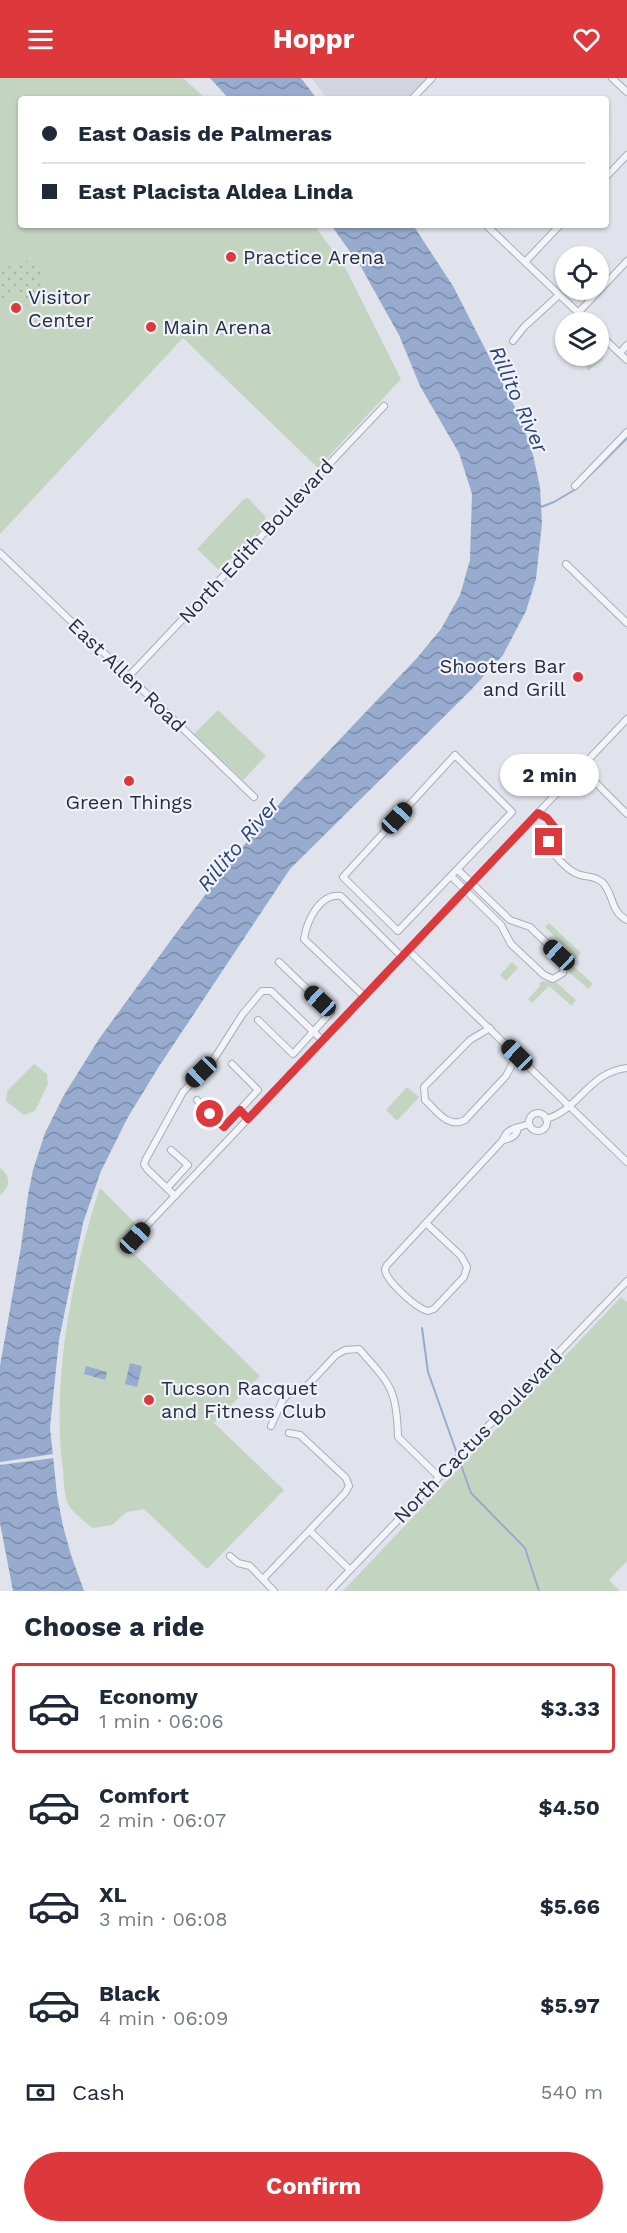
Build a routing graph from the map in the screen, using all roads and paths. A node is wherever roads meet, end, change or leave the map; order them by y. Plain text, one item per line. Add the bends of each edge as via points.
1 (432, 78) edge
2 (612, 78) edge
3 (627, 92) edge
4 (415, 96) edge
5 (627, 155) edge
6 (609, 174) edge
7 (489, 228) edge
8 (557, 228) edge
9 (627, 261) edge
10 (525, 262) junction
11 (555, 291) edge
12 (555, 299) edge
13 (564, 300) edge
14 (577, 312) edge
15 (579, 312) edge
16 (513, 340) dead end
17 (609, 343) edge
18 (627, 345) edge
19 (620, 353) junction
20 (627, 360) edge
21 (384, 406) dead end
22 (627, 432) edge
23 (575, 486) dead end
24 (0, 553) edge
25 (566, 564) dead end
26 (627, 622) edge
27 (129, 676) junction
28 (627, 719) edge
29 (581, 768) junction
30 (254, 797) dead end
31 (538, 813) junction
32 (627, 814) edge
33 (458, 870) junction
34 (452, 877) junction
35 (471, 883) junction
36 (465, 890) junction
37 (627, 920) edge
38 (408, 950) junction
39 (402, 957) junction
40 (279, 962) dead end
41 (364, 996) junction
42 (258, 1020) dead end
43 (490, 1028) junction
44 (313, 1032) junction
45 (322, 1040) junction
46 (517, 1055) junction
47 (232, 1064) dead end
48 (627, 1068) edge
49 (197, 1100) dead end
50 (569, 1106) junction
51 (240, 1110) junction
52 (248, 1119) junction
53 (546, 1119) junction
54 (529, 1124) junction
55 (171, 1150) dead end
56 (627, 1162) edge
57 (167, 1188) junction
58 (175, 1196) junction
59 (426, 1223) junction
60 (135, 1238) dead end
61 (627, 1281) edge
62 (271, 1426) dead end
63 (289, 1433) dead end
64 (438, 1476) junction
65 (310, 1531) junction
66 (230, 1556) dead end
67 (350, 1570) junction
68 (263, 1579) junction
69 (274, 1591) edge
70 (330, 1591) edge

1 - 4 street
2 - 3 street
5 - 6 street
7 - 10 street
8 - 10 street
9 - 15 street
10 - 11 street
12 - 16 street
13 - 14 street
17 - 19 street
18 - 19 street
19 - 20 street
21 - 27 street, North Edith Boulevard
22 - 23 street
24 - 27 street, East Allen Road
25 - 26 street
27 - 30 street, East Allen Road
28 - 29 street
29 - 31 street
29 - 32 street
31 - 35 street
31 - 37 street via 555,828 549,842 552,850 572,871 601,882 617,912
33 - 34 street
33 - 34 street via 512,812 455,755 343,878 398,931
33 - 35 street
34 - 36 street
35 - 36 street
35 - 36 street via 510,920 530,927 559,955 563,973 553,979 544,975 511,944 501,925
36 - 38 street
38 - 39 street
38 - 43 street
39 - 41 street
39 - 41 street via 341,896 324,899 311,918 304,939
40 - 44 street via 331,1012
41 - 45 street
42 - 44 street via 293,1054
43 - 46 street
43 - 46 street via 470,1040 424,1088 426,1100 450,1123 458,1124 506,1076
44 - 45 street
44 - 57 street via 272,991 262,990 214,1059 185,1089 146,1159 147,1169
45 - 52 street
46 - 50 street
47 - 51 street via 258,1090
48 - 50 street via 598,1078
49 - 51 street via 224,1127
50 - 53 street via 559,1116
50 - 56 street
51 - 52 street
52 - 58 street
53 - 54 street via 536,1113
53 - 54 street via 540,1131
54 - 59 street via 512,1128
55 - 57 street via 188,1165
57 - 58 street
58 - 60 street
59 - 59 street via 461,1256 467,1267 464,1277 428,1311 418,1307 385,1275 387,1265
61 - 64 street, North Cactus Boulevard
62 - 64 street via 287,1395 307,1386 335,1356 359,1349 390,1385 396,1400 398,1437
63 - 65 street via 300,1435 350,1485
64 - 67 street, North Cactus Boulevard
65 - 67 street
65 - 68 street
66 - 68 street
67 - 70 street, North Cactus Boulevard
68 - 69 street

